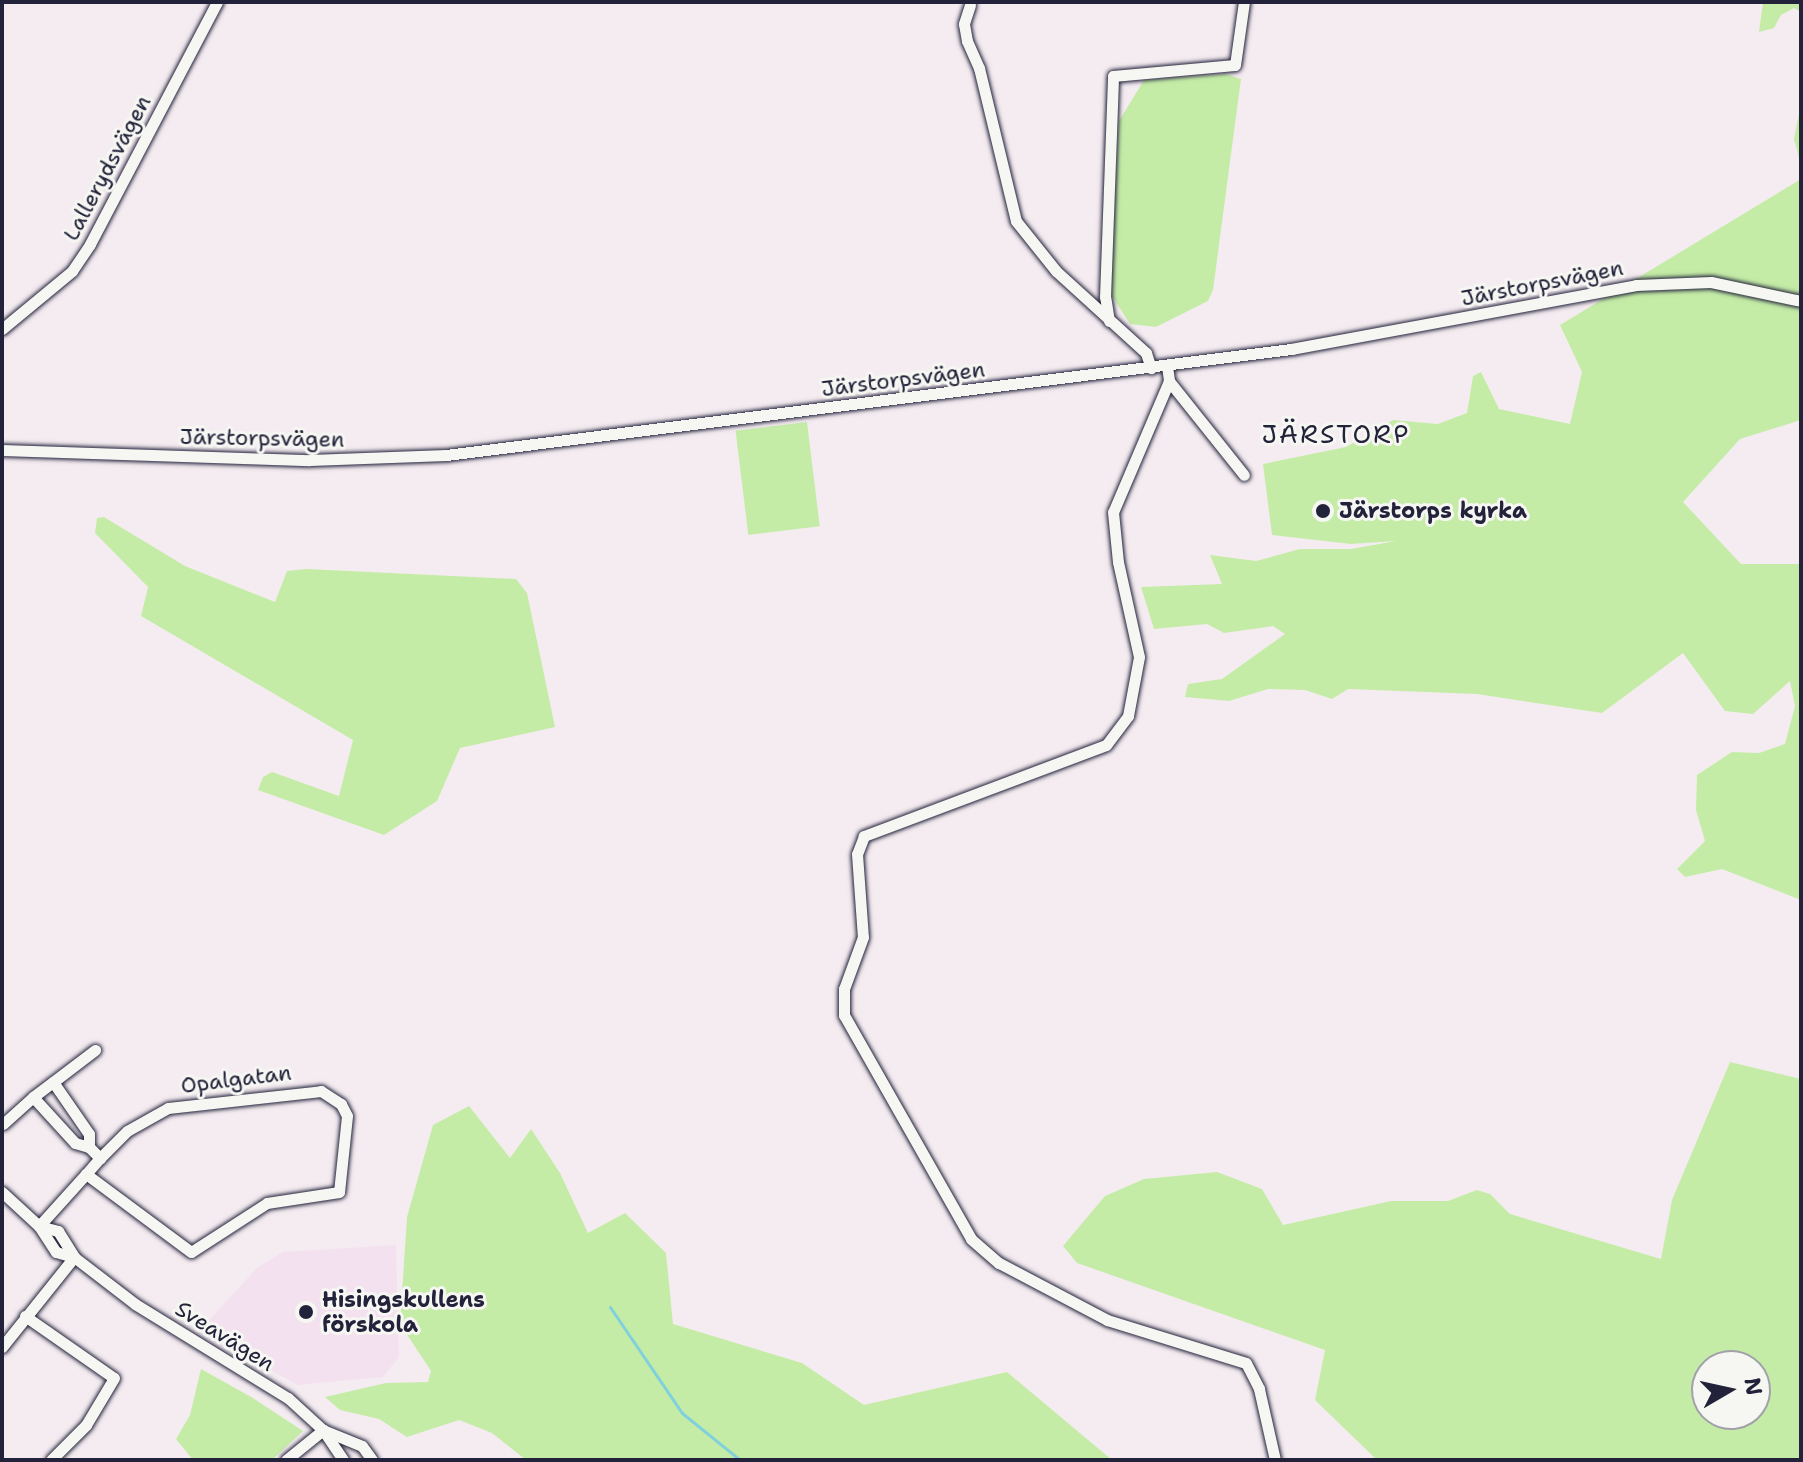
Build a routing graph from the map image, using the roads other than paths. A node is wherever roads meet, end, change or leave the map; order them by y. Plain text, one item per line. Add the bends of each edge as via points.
1 (217, 2) edge
2 (1244, 2) edge
3 (970, 5) dead end
4 (1801, 301) edge
5 (1109, 321) junction
6 (2, 329) edge
7 (1167, 366) junction
8 (1151, 368) junction
9 (1169, 381) junction
10 (2, 450) edge
11 (1244, 475) dead end
12 (95, 1050) dead end
13 (53, 1082) junction
14 (33, 1097) junction
15 (3, 1124) edge
16 (89, 1147) junction
17 (100, 1158) junction
18 (86, 1174) junction
19 (2, 1192) edge
20 (39, 1226) junction
21 (74, 1257) junction
22 (25, 1316) junction
23 (2, 1347) edge
24 (323, 1430) junction
25 (51, 1460) edge
26 (286, 1460) edge
27 (343, 1460) edge
28 (372, 1460) edge
29 (1275, 1460) edge

1 - 6 street, Lallerydsvägen via 90,244 72,271
2 - 5 street via 1235,65 1113,76 1105,267
3 - 5 street via 964,24 967,41 979,68 1016,221 1056,271
4 - 7 street, Järstorpsvägen via 1711,282 1636,285 1350,340
5 - 8 street via 1146,353
7 - 8 street, Järstorpsvägen
7 - 9 street
8 - 10 street, Järstorpsvägen via 404,458
9 - 11 street
9 - 29 street via 1113,512 1139,657 1128,716 1106,745 864,836 857,854 863,937 844,989 844,1015 971,1239 999,1263 1107,1320 1246,1363 1259,1389
12 - 13 street
13 - 14 street
13 - 16 street via 89,1134
14 - 15 street
14 - 16 street via 75,1143
16 - 17 street
17 - 18 street, Opalgatan
17 - 18 street, Opalgatan via 146,1119 184,1104 321,1091 341,1104 347,1116 339,1192 267,1203 191,1252
18 - 20 street, Opalgatan
19 - 20 street, Sveavägen
20 - 21 street, Sveavägen via 46,1243
21 - 22 street
21 - 24 street, Sveavägen via 135,1304 288,1398
22 - 23 street
22 - 25 street via 114,1378 86,1425
24 - 26 street
24 - 27 street, Sveavägen
24 - 28 street via 362,1446

